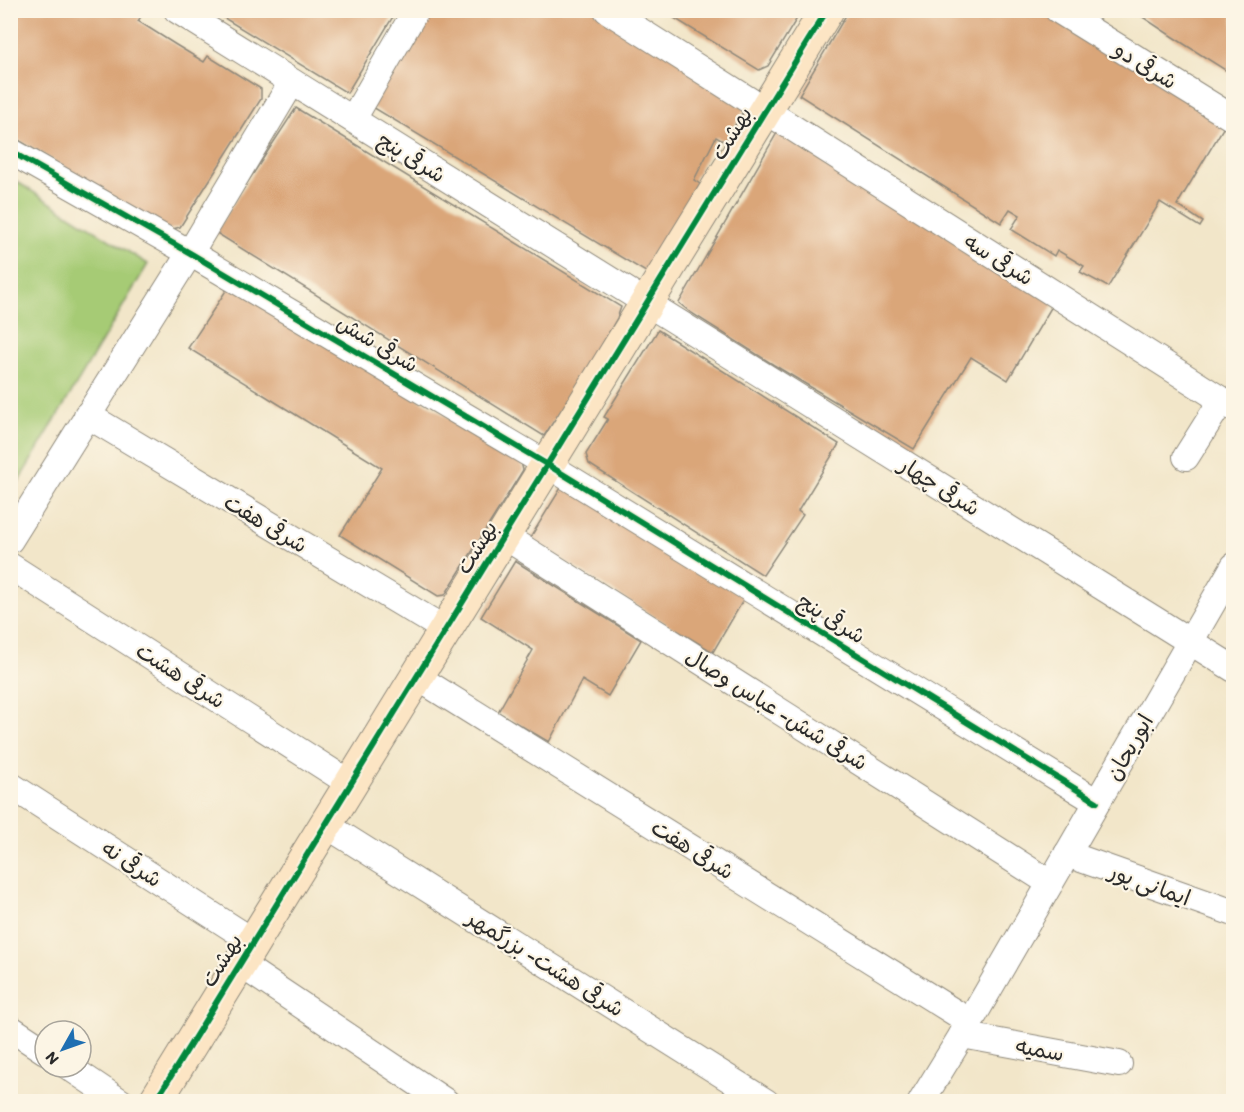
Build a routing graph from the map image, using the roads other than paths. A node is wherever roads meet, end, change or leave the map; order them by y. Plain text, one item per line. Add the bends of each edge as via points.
1 (177, 10) edge
2 (416, 10) edge
3 (607, 10) edge
4 (827, 10) edge
5 (1058, 10) edge
6 (292, 82) junction
7 (765, 111) junction
8 (1233, 119) edge
9 (353, 120) junction
10 (10, 151) edge
11 (190, 253) junction
12 (647, 303) junction
13 (1228, 404) edge
14 (87, 415) junction
15 (1186, 457) dead end
16 (548, 465) junction
17 (504, 536) junction
18 (10, 540) edge
19 (10, 566) edge
20 (1233, 567) edge
21 (446, 630) junction
22 (1189, 642) junction
23 (1233, 669) edge
24 (417, 676) junction
25 (351, 784) junction
26 (10, 785) edge
27 (1097, 802) junction
28 (326, 825) junction
29 (1067, 854) junction
30 (1050, 883) junction
31 (1233, 913) edge
32 (247, 953) junction
33 (10, 1028) edge
34 (966, 1028) junction
35 (33, 1043) edge
36 (1119, 1064) dead end
37 (87, 1079) edge
38 (121, 1101) edge
39 (156, 1101) edge
40 (446, 1101) edge
41 (766, 1101) edge
42 (921, 1101) edge

1 - 6 street, شرقی پنج
2 - 9 street
3 - 7 street
4 - 7 street, بهشت
5 - 8 street, شرقی دو
6 - 9 street, شرقی پنج
6 - 11 street
7 - 12 street, بهشت
7 - 13 street, شرقی سه
9 - 12 street, شرقی پنج
10 - 11 street, شرقی شش
11 - 14 street
11 - 16 street, شرقی شش
12 - 16 street, بهشت
12 - 22 street, شرقی چهار
13 - 15 street
14 - 18 street
14 - 21 street, شرقی هفت
16 - 17 street, بهشت
16 - 27 street, شرقی پنج
17 - 21 street, بهشت
17 - 30 street, شرقی شش- عباس وصال
19 - 25 street, شرقی هشت
20 - 22 street, ابوریحان
21 - 24 street, بهشت
22 - 23 street, شرقی چهار
22 - 27 street, ابوریحان
24 - 25 street, بهشت
24 - 34 street, شرقی هفت
25 - 28 street, بهشت
26 - 32 street, شرقی نه
27 - 29 street, ابوریحان
28 - 32 street, بهشت
28 - 41 street, شرقی هشت- بزرگمهر
29 - 30 street, ابوریحان
29 - 31 street, ایمانی پور
30 - 34 street, ابوریحان
32 - 39 street, بهشت
32 - 40 street, شرقی نه
33 - 35 street
34 - 36 street, سمیه
34 - 42 street, ابوریحان
37 - 38 street

